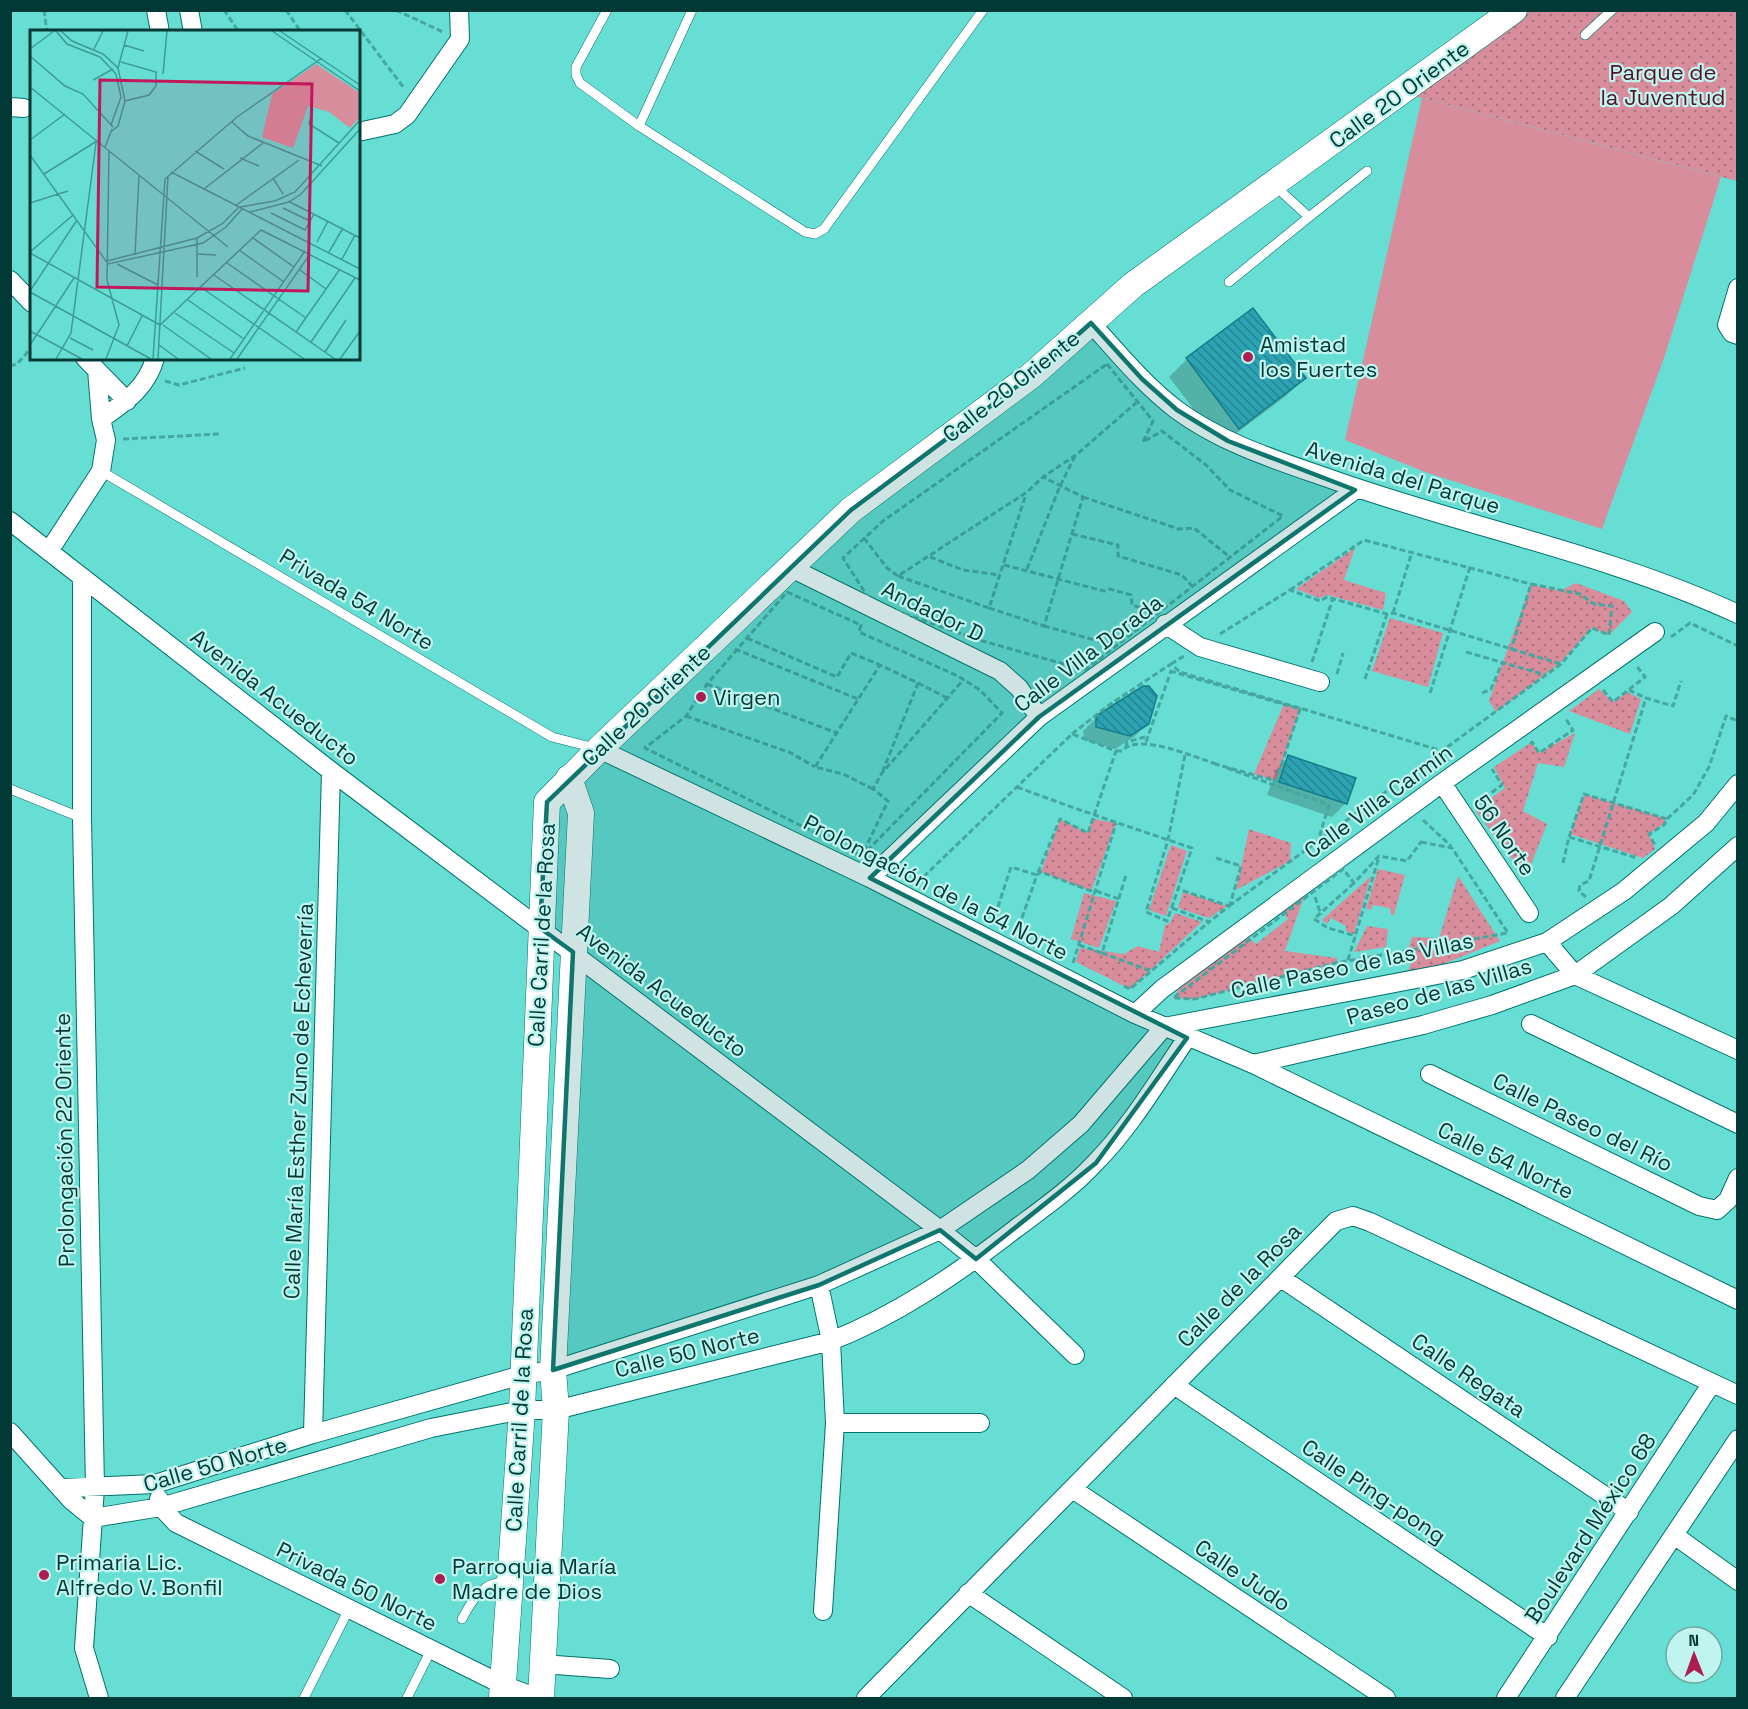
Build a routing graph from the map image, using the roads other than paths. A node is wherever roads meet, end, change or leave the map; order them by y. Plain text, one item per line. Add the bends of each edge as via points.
1 (156, 10) edge
2 (189, 10) edge
3 (459, 10) edge
4 (606, 10) edge
5 (692, 10) edge
6 (984, 10) edge
7 (1514, 10) edge
8 (1612, 10) edge
9 (160, 30) edge
10 (193, 30) edge
11 (1585, 35) dead end
12 (639, 126) junction
13 (360, 132) edge
14 (1367, 171) dead end
15 (1274, 184) junction
16 (1309, 217) junction
17 (10, 280) edge
18 (1228, 282) dead end
19 (1737, 288) edge
20 (30, 301) edge
21 (1091, 323) junction
22 (1737, 335) edge
23 (95, 362) edge
24 (153, 365) edge
25 (127, 401) junction
26 (101, 419) junction
27 (101, 471) junction
28 (1354, 490) junction
29 (10, 520) edge
30 (49, 551) junction
31 (791, 568) junction
32 (82, 578) junction
33 (1737, 614) edge
34 (1160, 620) junction
35 (1659, 638) road end
36 (1315, 676) road end
37 (1039, 717) junction
38 (599, 749) junction
39 (331, 771) junction
40 (569, 778) junction
41 (1442, 783) junction
42 (1737, 784) edge
43 (10, 789) edge
44 (82, 818) junction
45 (1737, 846) edge
46 (870, 878) junction
47 (1529, 913) dead end
48 (540, 928) junction
49 (1547, 942) junction
50 (573, 952) junction
51 (1575, 975) junction
52 (1135, 1014) junction
53 (1531, 1024) dead end
54 (1164, 1027) junction
55 (1187, 1038) junction
56 (1737, 1050) edge
57 (1253, 1064) junction
58 (1430, 1074) dead end
59 (1737, 1124) edge
60 (1737, 1178) edge
61 (940, 1230) junction
62 (976, 1259) junction
63 (1281, 1278) junction
64 (819, 1285) junction
65 (1737, 1300) edge
66 (831, 1341) junction
67 (1075, 1355) dead end
68 (553, 1370) junction
69 (522, 1375) junction
70 (1712, 1383) junction
71 (1174, 1385) junction
72 (1737, 1395) edge
73 (522, 1410) junction
74 (556, 1410) junction
75 (836, 1423) junction
76 (980, 1423) dead end
77 (10, 1432) edge
78 (313, 1434) junction
79 (1737, 1438) edge
80 (155, 1484) junction
81 (62, 1488) junction
82 (95, 1488) junction
83 (1074, 1490) junction
84 (161, 1507) junction
85 (1629, 1512) junction
86 (93, 1518) junction
87 (1674, 1535) junction
88 (510, 1581) junction
89 (1737, 1581) edge
90 (968, 1593) junction
91 (349, 1609) junction
92 (823, 1611) dead end
93 (462, 1619) dead end
94 (1548, 1637) junction
95 (431, 1650) junction
96 (542, 1664) junction
97 (610, 1669) dead end
98 (502, 1692) edge
99 (99, 1698) edge
100 (304, 1698) edge
101 (407, 1698) edge
102 (539, 1698) edge
103 (866, 1698) edge
104 (1123, 1698) edge
105 (1386, 1698) edge
106 (1506, 1698) edge
107 (1565, 1698) edge

1 - 9 street
2 - 10 street
3 - 13 street via 459,39 407,115 395,124
4 - 12 lane via 576,67 576,75 580,83
5 - 12 lane
6 - 12 lane via 824,229 815,234 806,232
7 - 15 main road, Calle 20 Oriente
8 - 11 lane
14 - 16 lane
15 - 16 lane
15 - 21 main road, Calle 20 Oriente via 1133,285
16 - 18 lane
17 - 20 street
19 - 22 street via 1727,325
21 - 28 street, Avenida del Parque via 1142,379 1177,410 1228,441
21 - 31 main road, Calle 20 Oriente via 1032,375 850,510
23 - 25 street
23 - 26 street
24 - 25 street via 140,390
25 - 26 street
26 - 27 street via 106,440
27 - 30 street
27 - 38 lane, Privada 54 Norte via 552,737
28 - 33 street, Avenida del Parque via 1668,583
28 - 34 street, Calle Villa Dorada
29 - 30 street, Avenida Acueducto
30 - 32 street, Avenida Acueducto
31 - 37 street, Andador D via 1000,671
31 - 38 main road, Calle 20 Oriente
32 - 39 street, Avenida Acueducto
32 - 44 street, Prolongación 22 Oriente
34 - 36 street via 1200,647
34 - 37 street, Calle Villa Dorada
35 - 41 street, Calle Villa Carmín
37 - 46 street, Calle Villa Dorada
38 - 40 main road, Calle 20 Oriente
38 - 46 street, Prolongación de la 54 Norte
39 - 48 street, Avenida Acueducto
39 - 78 street, Calle María Esther Zuno de Echeverría
40 - 48 main road, Calle Carril de la Rosa via 547,802
40 - 50 main road, Calle Carril de la Rosa via 581,813
41 - 47 street, 56 Norte
41 - 52 street, Calle Villa Carmín via 1162,989
42 - 49 street, Paseo de las Villas via 1697,831 1624,891
43 - 44 lane
44 - 82 street, Prolongación 22 Oriente
45 - 51 street, Paseo de las Villas via 1671,906
46 - 52 street, Prolongación de la 54 Norte
48 - 50 street, Avenida Acueducto
48 - 69 main road, Calle Carril de la Rosa
49 - 51 street
49 - 54 street, Calle Paseo de las Villas via 1463,970
50 - 61 street, Avenida Acueducto
50 - 68 main road, Calle Carril de la Rosa
51 - 56 street
51 - 57 street, Paseo de las Villas via 1423,1025
52 - 54 street, Prolongación de la 54 Norte
53 - 59 street
54 - 55 street, Prolongación de la 54 Norte
54 - 61 street, Calle 50 Norte via 1081,1124 1028,1170
55 - 57 street, Prolongación de la 54 Norte
55 - 62 street, Calle 50 Norte via 1096,1163
57 - 65 street, Calle 54 Norte
58 - 60 street, Calle Paseo del Río via 1699,1206 1717,1210 1728,1200
61 - 62 street, Avenida Acueducto
61 - 64 street, Calle 50 Norte
62 - 66 street, Calle 50 Norte via 871,1325
62 - 67 street, Avenida Acueducto
63 - 70 street, Calle de la Rosa via 1336,1221 1353,1216
63 - 71 street, Calle de la Rosa
63 - 85 street, Calle Regata
64 - 66 street
64 - 68 street, Calle 50 Norte
66 - 74 street, Calle 50 Norte
66 - 75 street
68 - 69 street, Calle 50 Norte
68 - 74 main road, Calle Carril de la Rosa
69 - 73 main road, Calle Carril de la Rosa
69 - 78 street, Calle 50 Norte
70 - 72 street, Calle de la Rosa
70 - 85 street, Boulevard México 68
71 - 83 street, Calle de la Rosa
71 - 94 street, Calle Ping-pong
73 - 74 street, Calle 50 Norte
73 - 84 street, Calle 50 Norte via 431,1428
73 - 88 main road, Calle Carril de la Rosa
74 - 96 main road, Calle Carril de la Rosa
75 - 76 street
75 - 92 street
77 - 81 street
78 - 80 street, Calle 50 Norte
79 - 87 street
80 - 82 street, Calle 50 Norte
80 - 84 street
81 - 82 street, Calle 50 Norte
81 - 86 street
82 - 86 street, Prolongación 22 Oriente
83 - 90 street, Calle de la Rosa
83 - 105 street, Calle Judo
84 - 86 street, Calle 50 Norte
84 - 91 street, Privada 50 Norte via 176,1523
85 - 94 street, Boulevard México 68
86 - 99 street, Prolongación 22 Oriente via 84,1648
87 - 89 street
87 - 107 street
88 - 93 lane via 485,1586 472,1599
88 - 98 main road, Calle Carril de la Rosa
90 - 103 street, Calle de la Rosa
90 - 104 street
91 - 95 street, Privada 50 Norte
91 - 100 lane
94 - 106 street, Boulevard México 68
95 - 98 street, Privada 50 Norte
95 - 101 lane
96 - 97 street
96 - 102 main road, Calle Carril de la Rosa
98 - 102 street, Privada 50 Norte

